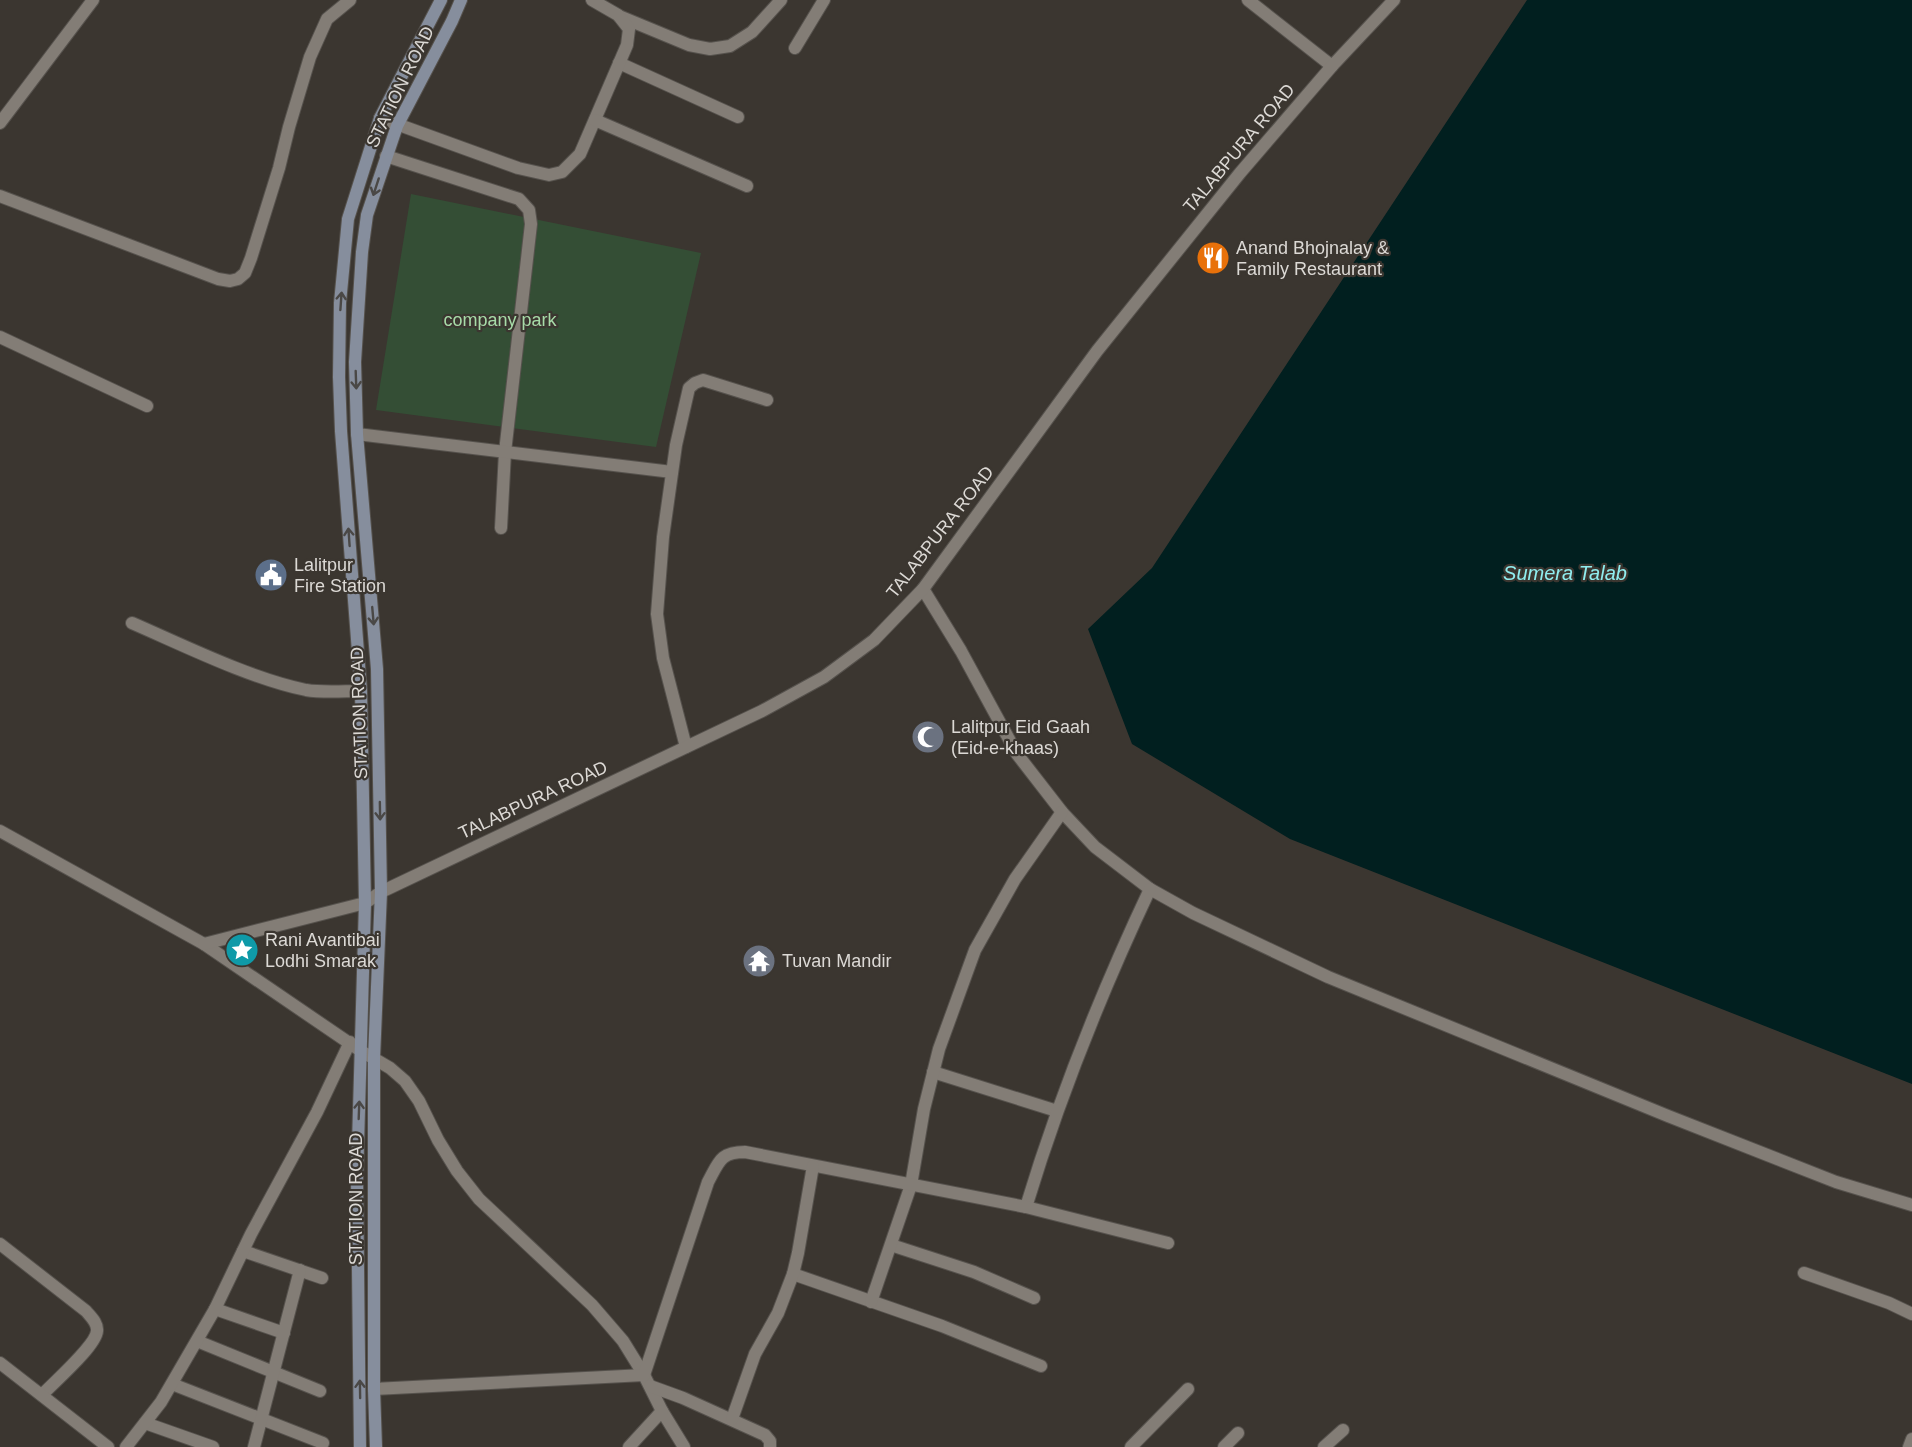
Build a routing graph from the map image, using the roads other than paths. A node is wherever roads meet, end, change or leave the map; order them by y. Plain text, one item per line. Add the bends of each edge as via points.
1 (93, 0) edge
2 (350, 0) edge
3 (441, 0) edge
4 (461, 0) edge
5 (592, 0) edge
6 (781, 0) edge
7 (824, 0) edge
8 (1248, 0) edge
9 (1394, 0) edge
10 (618, 15) junction
11 (795, 48) dead end
12 (619, 63) junction
13 (1332, 66) junction
14 (738, 117) dead end
15 (380, 118) junction
16 (595, 120) junction
17 (0, 123) edge
18 (397, 126) junction
19 (386, 156) junction
20 (747, 186) dead end
21 (0, 196) edge
22 (0, 337) edge
23 (767, 400) dead end
24 (147, 406) dead end
25 (357, 434) junction
26 (505, 452) junction
27 (672, 472) junction
28 (501, 528) dead end
29 (923, 589) junction
30 (132, 623) dead end
31 (361, 691) junction
32 (686, 747) junction
33 (1062, 812) junction
34 (0, 831) edge
35 (1149, 889) junction
36 (381, 892) junction
37 (365, 903) junction
38 (204, 944) junction
39 (350, 1042) junction
40 (361, 1051) junction
41 (374, 1058) junction
42 (933, 1072) junction
43 (1057, 1111) junction
44 (813, 1166) junction
45 (911, 1185) junction
46 (1912, 1205) edge
47 (1026, 1208) junction
48 (1168, 1243) dead end
49 (0, 1244) edge
50 (891, 1245) junction
51 (243, 1251) junction
52 (300, 1270) junction
53 (1804, 1273) dead end
54 (793, 1274) junction
55 (322, 1278) dead end
56 (1034, 1298) dead end
57 (871, 1302) junction
58 (215, 1308) junction
59 (1912, 1314) edge
60 (284, 1333) junction
61 (197, 1341) junction
62 (0, 1363) edge
63 (1041, 1366) dead end
64 (274, 1372) junction
65 (647, 1380) junction
66 (172, 1384) junction
67 (374, 1389) junction
68 (1188, 1389) dead end
69 (320, 1391) dead end
70 (42, 1395) junction
71 (662, 1411) junction
72 (261, 1419) junction
73 (732, 1419) junction
74 (145, 1423) junction
75 (1342, 1430) dead end
76 (1238, 1433) dead end
77 (1912, 1439) edge
78 (323, 1443) dead end
79 (108, 1447) edge
80 (126, 1447) edge
81 (213, 1447) edge
82 (254, 1447) edge
83 (360, 1447) edge
84 (376, 1447) edge
85 (630, 1447) edge
86 (684, 1447) edge
87 (770, 1447) edge
88 (1131, 1447) edge
89 (1224, 1447) edge
90 (1324, 1447) edge
91 (1909, 1447) edge

1 - 17 street
2 - 21 street via 327,19 310,57 251,258 238,279 218,279
3 - 15 main road
4 - 18 main road, STATION ROAD
5 - 10 street
6 - 10 street via 752,32 730,46 710,48 689,45
7 - 11 street
8 - 13 street
9 - 13 street, TALABPURA ROAD
10 - 12 street via 629,28
12 - 14 street
12 - 16 street
13 - 29 street, TALABPURA ROAD via 1097,351
15 - 18 street
31 -> 15 main road via 341,431 340,303 348,219
16 - 18 street via 580,154 562,172 549,175
16 - 20 street
18 - 19 main road, STATION ROAD
19 -> 25 main road, STATION ROAD via 367,215 362,252 355,362
19 - 26 street via 519,199 529,210 531,224
22 - 24 street
23 - 27 street via 714,382 695,383 686,397
25 - 26 street
25 -> 36 main road, STATION ROAD via 377,669
26 - 27 street
26 - 28 street
27 - 32 street via 657,614 663,658
29 - 32 street, TALABPURA ROAD via 874,640 824,677
29 - 33 street via 1017,754
30 - 31 street via 211,657 307,690
31 - 37 main road
32 - 36 street, TALABPURA ROAD
33 - 35 street via 1095,847
33 - 42 street via 1015,879 975,950
34 - 38 street
35 - 43 street via 1112,968
35 - 46 street via 1328,977 1836,1182
36 - 37 street, TALABPURA ROAD
36 - 41 main road, STATION ROAD
37 - 38 street
37 - 40 main road
38 - 39 street
39 - 40 street
39 - 51 street
40 - 41 street
83 -> 40 main road via 357,1179
41 - 65 street via 405,1081 457,1171 479,1199 592,1305 623,1341
41 - 67 main road, STATION ROAD
42 - 43 street
42 - 45 street
43 - 47 street
44 - 45 street
44 - 54 street
44 - 65 street via 745,1152 722,1157 708,1182
45 - 47 street
45 - 50 street
47 - 48 street
49 - 70 street via 86,1311 96,1324 92,1343
50 - 56 street via 974,1272
50 - 57 street
51 - 52 street
51 - 58 street
52 - 55 street
52 - 60 street
53 - 59 street
54 - 57 street
54 - 73 street via 778,1313 754,1354
57 - 63 street
58 - 60 street
58 - 61 street
60 - 64 street
61 - 64 street
61 - 66 street
62 - 70 street
64 - 69 street
64 - 72 street
65 - 67 street
65 - 71 street
65 - 73 street
66 - 72 street
66 - 74 street
67 - 84 main road, STATION ROAD
68 - 88 street
70 - 79 street
71 - 85 street
71 - 86 street
72 - 78 street
72 - 82 street
73 - 87 street via 765,1435
74 - 80 street
74 - 81 street
75 - 90 street
76 - 89 street
77 - 91 street

